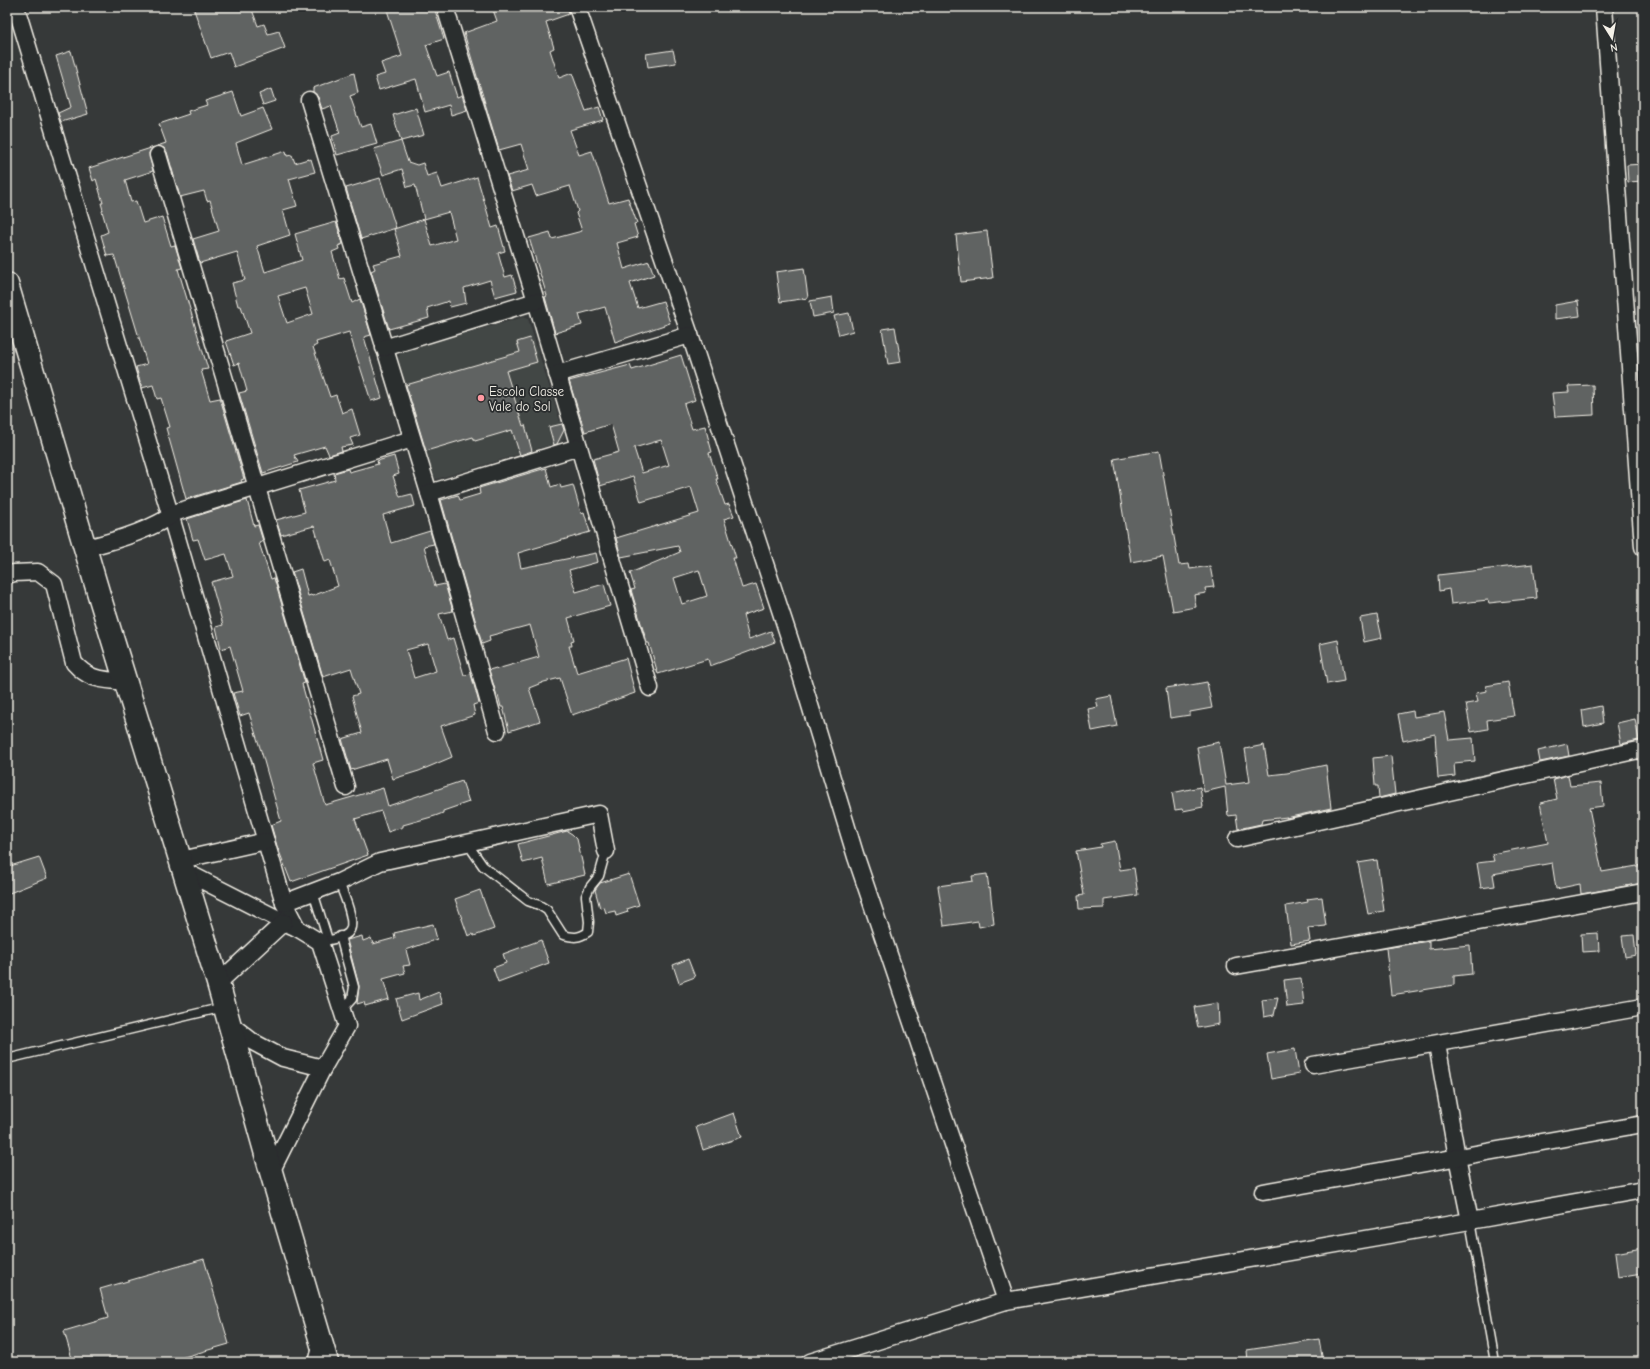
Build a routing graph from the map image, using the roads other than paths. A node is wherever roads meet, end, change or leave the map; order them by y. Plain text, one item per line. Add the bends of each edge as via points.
1 (16, 7) edge
2 (445, 7) edge
3 (578, 7) edge
4 (1604, 7) edge
5 (309, 100) dead end
6 (158, 155) dead end
7 (7, 284) edge
8 (536, 301) junction
9 (690, 335) junction
10 (384, 348) junction
11 (557, 374) junction
12 (412, 439) junction
13 (579, 447) junction
14 (256, 487) junction
15 (429, 493) junction
16 (171, 516) junction
17 (1643, 547) edge
18 (85, 548) junction
19 (7, 575) edge
20 (125, 682) junction
21 (650, 688) dead end
22 (497, 731) dead end
23 (1643, 749) edge
24 (346, 787) dead end
25 (1237, 838) dead end
26 (266, 841) junction
27 (467, 843) junction
28 (606, 851) joint
29 (182, 866) junction
30 (339, 882) junction
31 (313, 892) junction
32 (1643, 892) edge
33 (284, 903) junction
34 (291, 925) junction
35 (340, 936) junction
36 (324, 941) junction
37 (1236, 966) dead end
38 (218, 983) junction
39 (1643, 1007) edge
40 (342, 1010) junction
41 (227, 1015) junction
42 (1436, 1044) junction
43 (7, 1059) edge
44 (1313, 1065) dead end
45 (323, 1068) junction
46 (1643, 1124) edge
47 (1457, 1157) junction
48 (271, 1172) junction
49 (1643, 1190) edge
50 (1263, 1192) dead end
51 (1470, 1221) junction
52 (1006, 1300) junction
53 (320, 1338) junction
54 (313, 1362) edge
55 (327, 1362) edge
56 (810, 1362) edge
57 (1495, 1362) edge

1 - 16 street
2 - 8 street
3 - 9 street
4 - 17 street
5 - 10 street
6 - 14 street
7 - 18 main road
8 - 10 street
8 - 11 street
9 - 11 street
9 - 52 street via 792,646 856,857
10 - 12 street
11 - 13 street
12 - 14 street
12 - 15 street
13 - 15 street
13 - 21 street
14 - 16 street
14 - 24 street
15 - 22 street
16 - 18 street via 118,539
16 - 26 street
18 - 20 main road
19 - 20 street via 38,572 54,584 74,662 91,678
20 - 29 main road
23 - 25 street
26 - 29 street
26 - 33 street
27 - 28 street via 599,814
27 - 28 lane via 483,866 528,901 546,910 563,935 572,937 579,937 588,932 586,896 600,876
27 - 30 street via 380,862
29 - 34 street
29 - 38 main road
30 - 31 street
30 - 35 lane via 352,921 352,929 347,935
31 - 33 street
31 - 36 lane
32 - 37 street
33 - 34 street
34 - 36 street
34 - 38 street
35 - 36 lane
35 - 40 lane via 354,987 352,999
36 - 40 street
38 - 41 main road
39 - 42 street
40 - 45 street via 347,1026
41 - 43 lane
41 - 45 street via 252,1042 283,1058
41 - 48 main road
42 - 44 street
42 - 47 street
45 - 48 street
46 - 47 street
47 - 50 street
47 - 51 street
48 - 53 main road
49 - 51 street
51 - 52 street
51 - 57 lane
52 - 56 street
53 - 54 lane
53 - 55 main road

